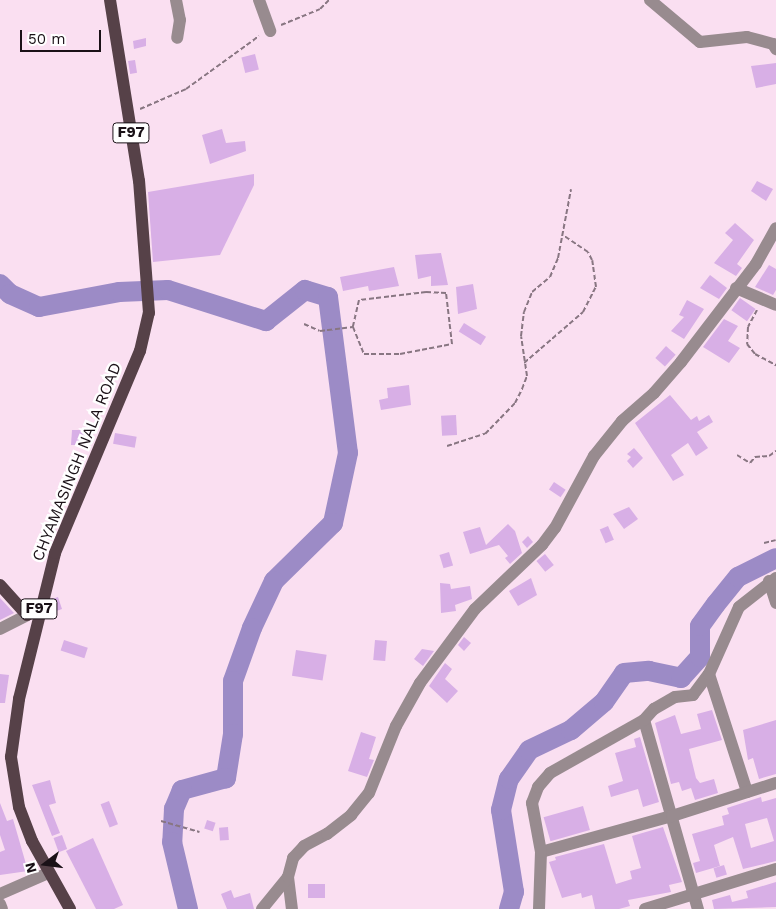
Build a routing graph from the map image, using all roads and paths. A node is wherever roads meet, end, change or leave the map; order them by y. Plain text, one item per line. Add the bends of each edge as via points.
1 (110, 0) edge
2 (176, 0) edge
3 (258, 0) edge
4 (330, 0) edge
5 (650, 0) edge
6 (270, 31) junction
7 (177, 38) dead end
8 (776, 49) edge
9 (128, 113) junction
10 (571, 189) dead end
11 (776, 228) edge
12 (564, 236) junction
13 (736, 288) junction
14 (771, 303) edge
15 (304, 324) dead end
16 (353, 327) junction
17 (524, 363) junction
18 (776, 366) edge
19 (447, 446) dead end
20 (776, 451) edge
21 (737, 454) dead end
22 (776, 540) edge
23 (764, 543) dead end
24 (773, 580) edge
25 (0, 585) edge
26 (776, 604) edge
27 (39, 610) junction
28 (27, 615) junction
29 (0, 629) edge
30 (709, 674) junction
31 (644, 720) junction
32 (776, 783) edge
33 (747, 792) junction
34 (672, 816) junction
35 (161, 821) dead end
36 (199, 832) dead end
37 (541, 852) junction
38 (776, 869) edge
39 (48, 873) junction
40 (288, 877) junction
41 (0, 894) edge
42 (694, 894) junction
43 (0, 904) edge
44 (2, 909) edge
45 (70, 909) edge
46 (262, 909) edge
47 (292, 909) edge
48 (539, 909) edge
49 (645, 909) edge
50 (698, 909) edge

1 - 9 main road, F97
2 - 7 street via 180,20
3 - 6 street
4 - 6 path via 320,9
5 - 8 street via 700,42 747,37 773,44
6 - 9 path via 186,89
9 - 27 main road, CHYAMASINGH NALA ROAD / F97 via 139,181 149,313 140,351 55,553
10 - 12 path
11 - 13 street via 756,264
12 - 17 path via 550,277 532,292 524,312 521,336
12 - 17 path via 588,252 596,287 583,312
13 - 14 street
13 - 40 street via 681,362 654,393 622,421 594,456 542,546 475,609 420,684 396,726 369,792 351,815 327,834 304,846 293,858
14 - 18 path via 748,327 747,344 755,354
15 - 16 path via 320,331
16 - 16 path via 364,354 400,354 452,344 446,293 426,292 359,300
17 - 19 path via 527,376 522,389 500,420 485,434
20 - 21 path via 768,456 755,457 750,463
22 - 23 path
24 - 26 street
24 - 30 street via 739,607
25 - 28 main road
27 - 28 main road
27 - 39 main road, CHYAMASINGH NALA ROAD / F97 via 19,699 11,757 19,807
28 - 29 street
30 - 31 street via 693,695 675,697 654,709
30 - 33 street
31 - 34 street
31 - 37 street via 550,773 538,787 532,803
32 - 33 street
33 - 34 street
34 - 37 street
34 - 42 street
35 - 36 path
37 - 48 street
38 - 42 street
39 - 41 street
39 - 45 main road, CHYAMASINGH NALA ROAD / F97
40 - 46 street
40 - 47 street
42 - 49 street
42 - 50 street
43 - 44 street

